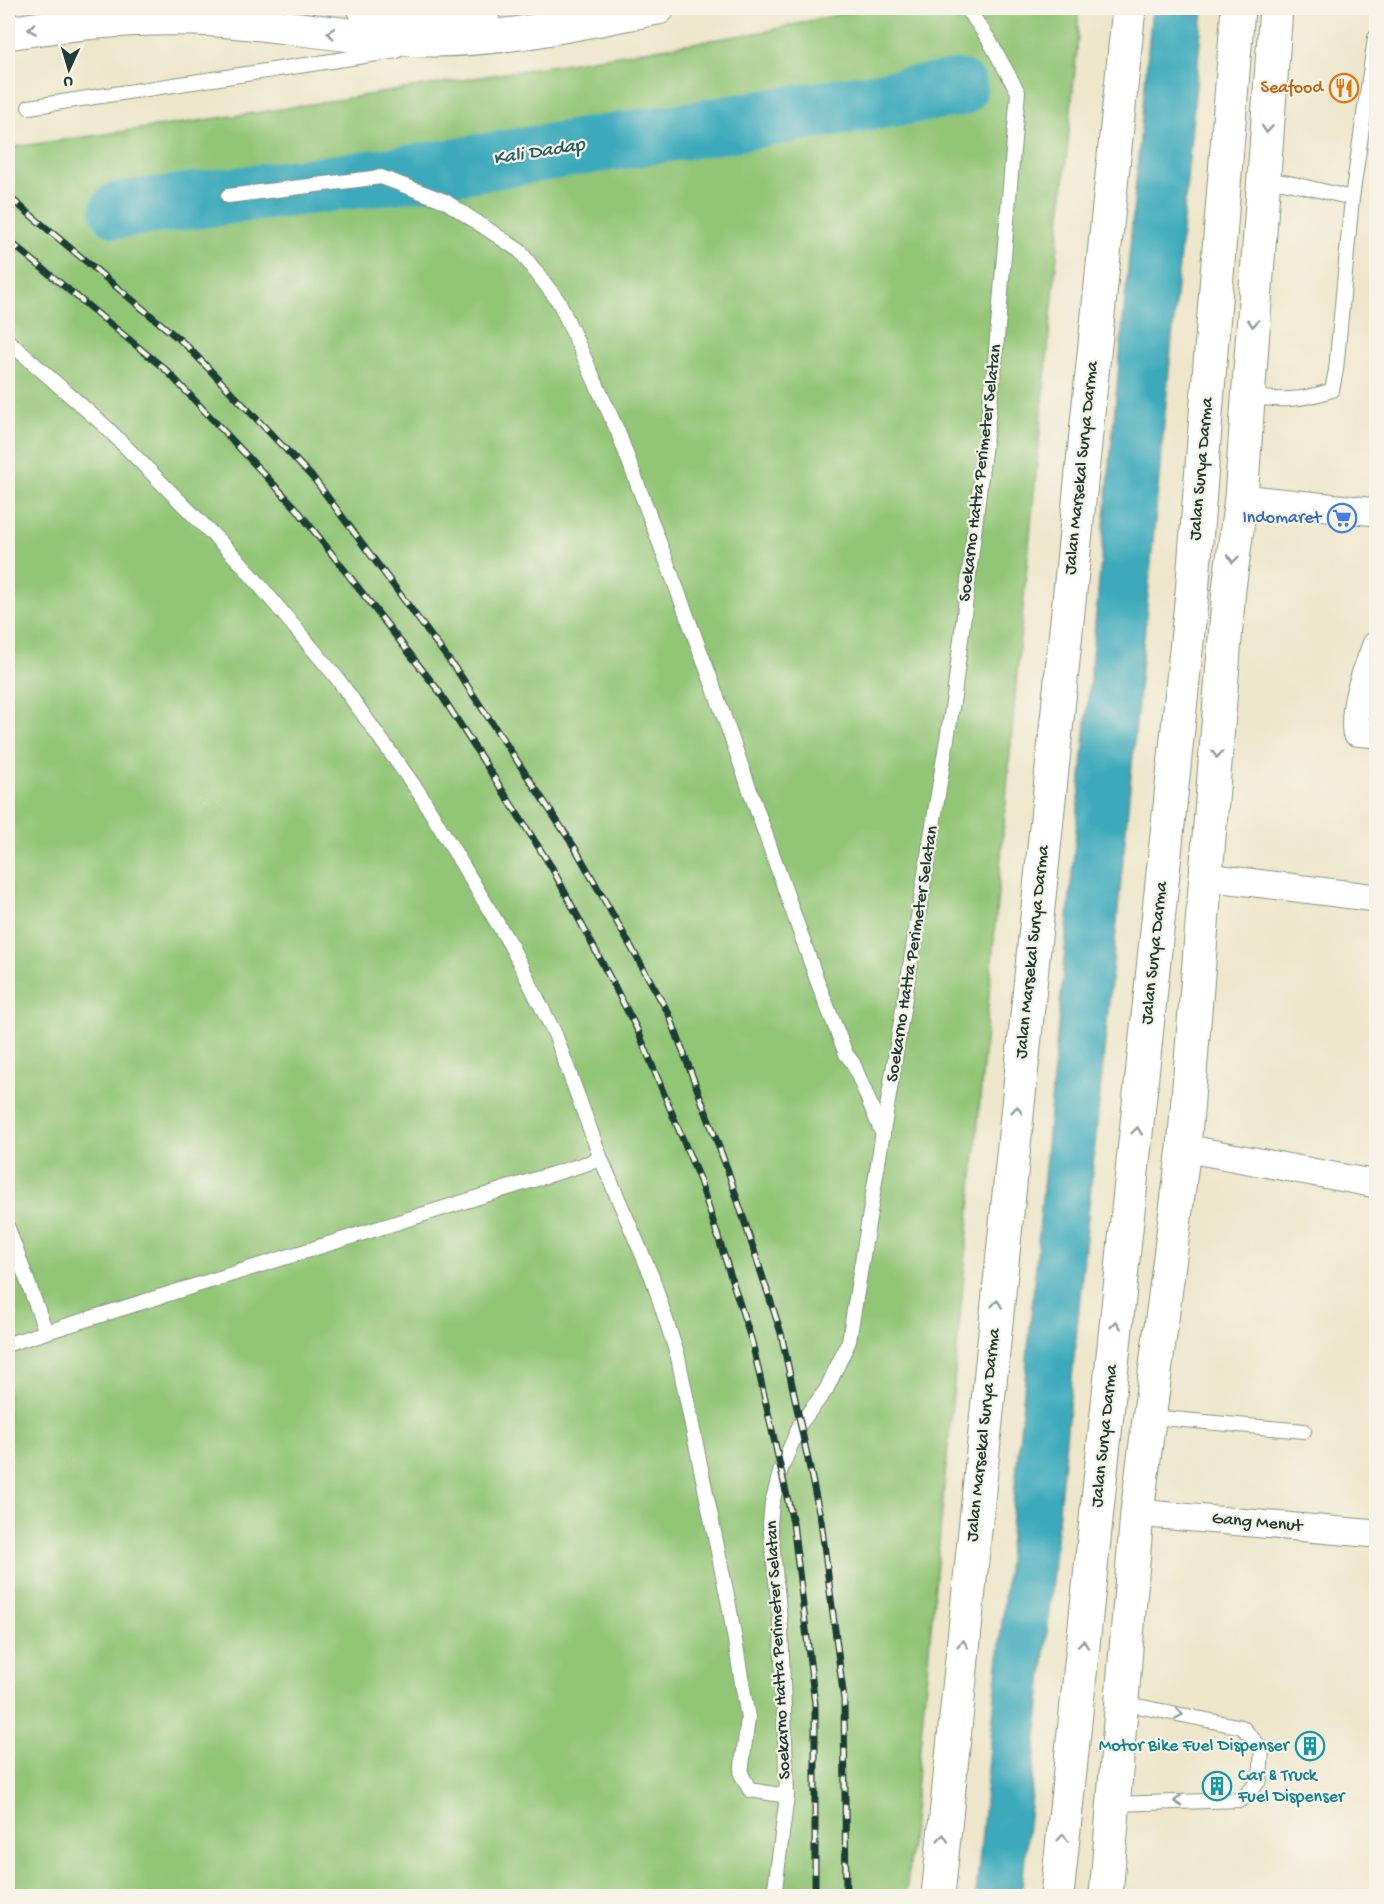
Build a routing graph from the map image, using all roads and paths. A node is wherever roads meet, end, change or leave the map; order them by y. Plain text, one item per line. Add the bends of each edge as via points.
1 (364, 8) edge
2 (658, 8) edge
3 (967, 8) edge
4 (1129, 8) edge
5 (1238, 8) edge
6 (1276, 8) edge
7 (584, 21) junction
8 (8, 33) edge
9 (494, 37) junction
10 (1375, 38) dead end
11 (29, 107) dead end
12 (1263, 179) junction
13 (228, 196) dead end
14 (1352, 198) junction
15 (8, 341) edge
16 (1248, 396) junction
17 (1241, 498) junction
18 (1377, 512) edge
19 (1377, 645) edge
20 (1377, 734) edge
21 (1207, 877) junction
22 (1377, 898) edge
23 (884, 1135) junction
24 (1184, 1148) junction
25 (601, 1159) junction
26 (1377, 1184) edge
27 (8, 1228) edge
28 (46, 1332) junction
29 (8, 1344) edge
30 (1151, 1417) junction
31 (1304, 1431) dead end
32 (1137, 1513) junction
33 (1377, 1534) edge
34 (1122, 1703) junction
35 (787, 1796) junction
36 (1113, 1804) junction
37 (774, 1896) edge
38 (938, 1896) edge
39 (1057, 1896) edge
40 (1106, 1896) edge

1 - 7 main road via 466,20
2 - 7 main road
3 - 23 lane, Soekarno Hatta Perimeter Selatan via 1018,92 994,362 954,696
38 -> 4 main road, Jalan Marsekal Surya Darma
39 -> 5 main road, Jalan Surya Darma via 1192,593
6 -> 12 main road
7 - 9 main road
9 -> 8 main road via 372,38 217,20 148,18 89,21
9 - 11 lane
10 - 14 lane
12 - 14 lane
12 -> 16 main road
13 - 23 lane via 381,177 445,201 520,251 559,302 618,432 822,993
14 - 16 lane via 1332,390 1281,401
15 - 25 lane via 106,427 242,564 337,678 420,794 511,946 555,1034
16 - 17 main road
17 - 18 street
17 -> 21 main road via 1229,589
19 - 20 street via 1361,684 1355,719 1356,732
21 - 22 street
21 - 24 main road
23 - 35 lane, Soekarno Hatta Perimeter Selatan via 849,1341 826,1390 800,1424 772,1503 770,1524 781,1628
24 - 26 street
24 - 30 main road
25 - 28 lane
25 - 35 lane via 652,1277 678,1357 748,1718 741,1774 750,1790
27 - 28 lane
28 - 29 lane
30 - 31 lane
30 - 32 main road
32 - 33 street, Gang Menut
32 - 34 main road
34 - 36 main road
34 -> 36 lane via 1242,1727 1262,1749 1260,1780 1241,1800
35 - 37 lane, Soekarno Hatta Perimeter Selatan
36 - 40 main road

